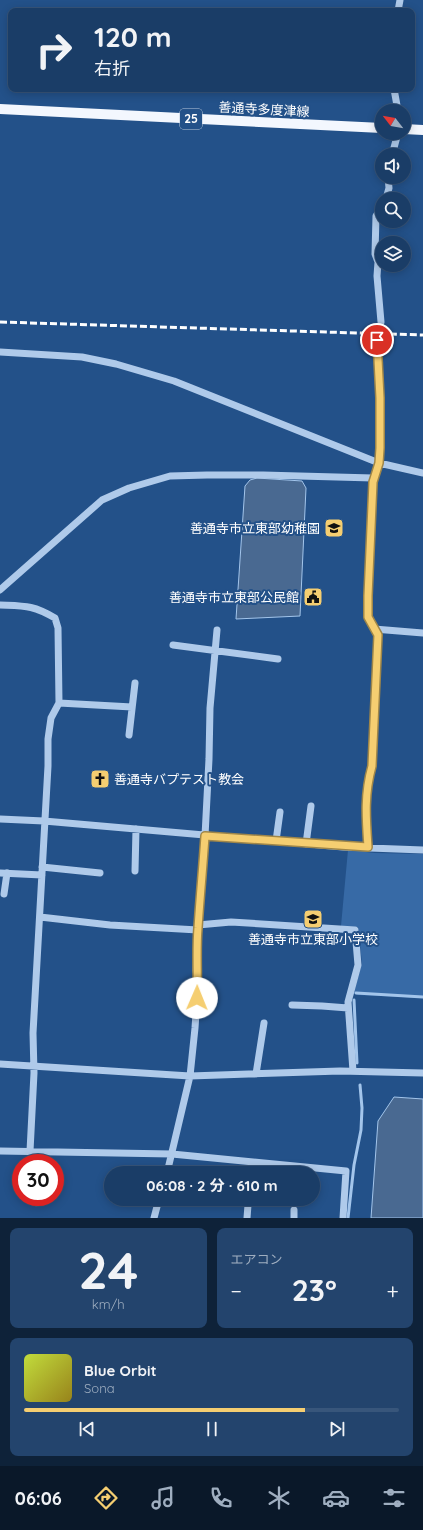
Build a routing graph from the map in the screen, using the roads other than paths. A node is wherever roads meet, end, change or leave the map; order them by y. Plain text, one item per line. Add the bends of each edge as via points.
1 (395, 92) edge
2 (397, 104) edge
3 (0, 109) edge
4 (375, 128) edge
5 (411, 129) edge
6 (423, 130) edge
7 (376, 228) edge
8 (381, 322) dead end
9 (377, 340) dead end
10 (0, 352) edge
11 (379, 463) junction
12 (423, 473) edge
13 (373, 478) junction
14 (0, 590) edge
15 (0, 605) edge
16 (374, 629) junction
17 (217, 630) dead end
18 (423, 633) edge
19 (173, 645) dead end
20 (215, 651) junction
21 (278, 659) dead end
22 (135, 683) dead end
23 (59, 703) junction
24 (132, 707) junction
25 (129, 734) dead end
26 (311, 806) dead end
27 (280, 812) dead end
28 (0, 819) edge
29 (44, 821) junction
30 (136, 829) junction
31 (205, 836) junction
32 (276, 841) junction
33 (306, 844) junction
34 (368, 847) junction
35 (423, 850) edge
36 (42, 867) junction
37 (135, 871) dead end
38 (3, 873) edge
39 (100, 873) dead end
40 (42, 875) junction
41 (4, 894) dead end
42 (40, 917) junction
43 (198, 927) junction
44 (292, 1005) dead end
45 (348, 1008) junction
46 (264, 1023) dead end
47 (0, 1064) edge
48 (34, 1066) junction
49 (353, 1071) junction
50 (423, 1073) edge
51 (256, 1074) junction
52 (190, 1076) junction
53 (0, 1151) edge
54 (30, 1151) junction
55 (40, 1152) joint
56 (172, 1154) junction
57 (169, 1166) edge
58 (158, 1206) edge
59 (248, 1206) edge
60 (294, 1210) dead end
61 (154, 1218) edge
62 (247, 1218) edge
63 (294, 1218) edge
64 (343, 1218) edge

1 - 2 street
3 - 4 main road, 善通寺多度津線 / 25
5 - 6 main road
7 - 8 street via 375,254 378,262
9 - 11 street via 380,398
10 - 11 street via 82,357 116,364 174,381
11 - 12 street
11 - 13 street
13 - 14 street via 170,476 129,488 102,500
13 - 16 street via 368,617
15 - 23 street via 29,606 41,609 55,618 58,628
16 - 18 street
16 - 34 street via 378,635 372,766 367,784 365,809
17 - 20 street
19 - 20 street
20 - 21 street
20 - 31 street
22 - 24 street
23 - 24 street
23 - 29 street via 51,718 48,739
24 - 25 street
26 - 33 street
27 - 32 street
28 - 29 street
29 - 30 street
29 - 36 street
30 - 31 street
30 - 37 street
31 - 32 street
31 - 43 street
32 - 33 street
33 - 34 street
34 - 35 street
36 - 39 street
36 - 40 street
38 - 40 street
38 - 41 street
40 - 42 street
42 - 43 street via 110,925
42 - 48 street via 33,1033
43 - 45 street via 231,922 355,930 358,965
43 - 52 street via 198,984
44 - 45 street
45 - 49 street
46 - 51 street
47 - 48 street
48 - 52 street
48 - 54 street
49 - 50 street
49 - 51 street
51 - 52 street
52 - 56 street
53 - 54 street
54 - 55 street
55 - 56 street
56 - 57 street
56 - 64 street via 346,1171
58 - 61 street
59 - 62 street
60 - 63 street

